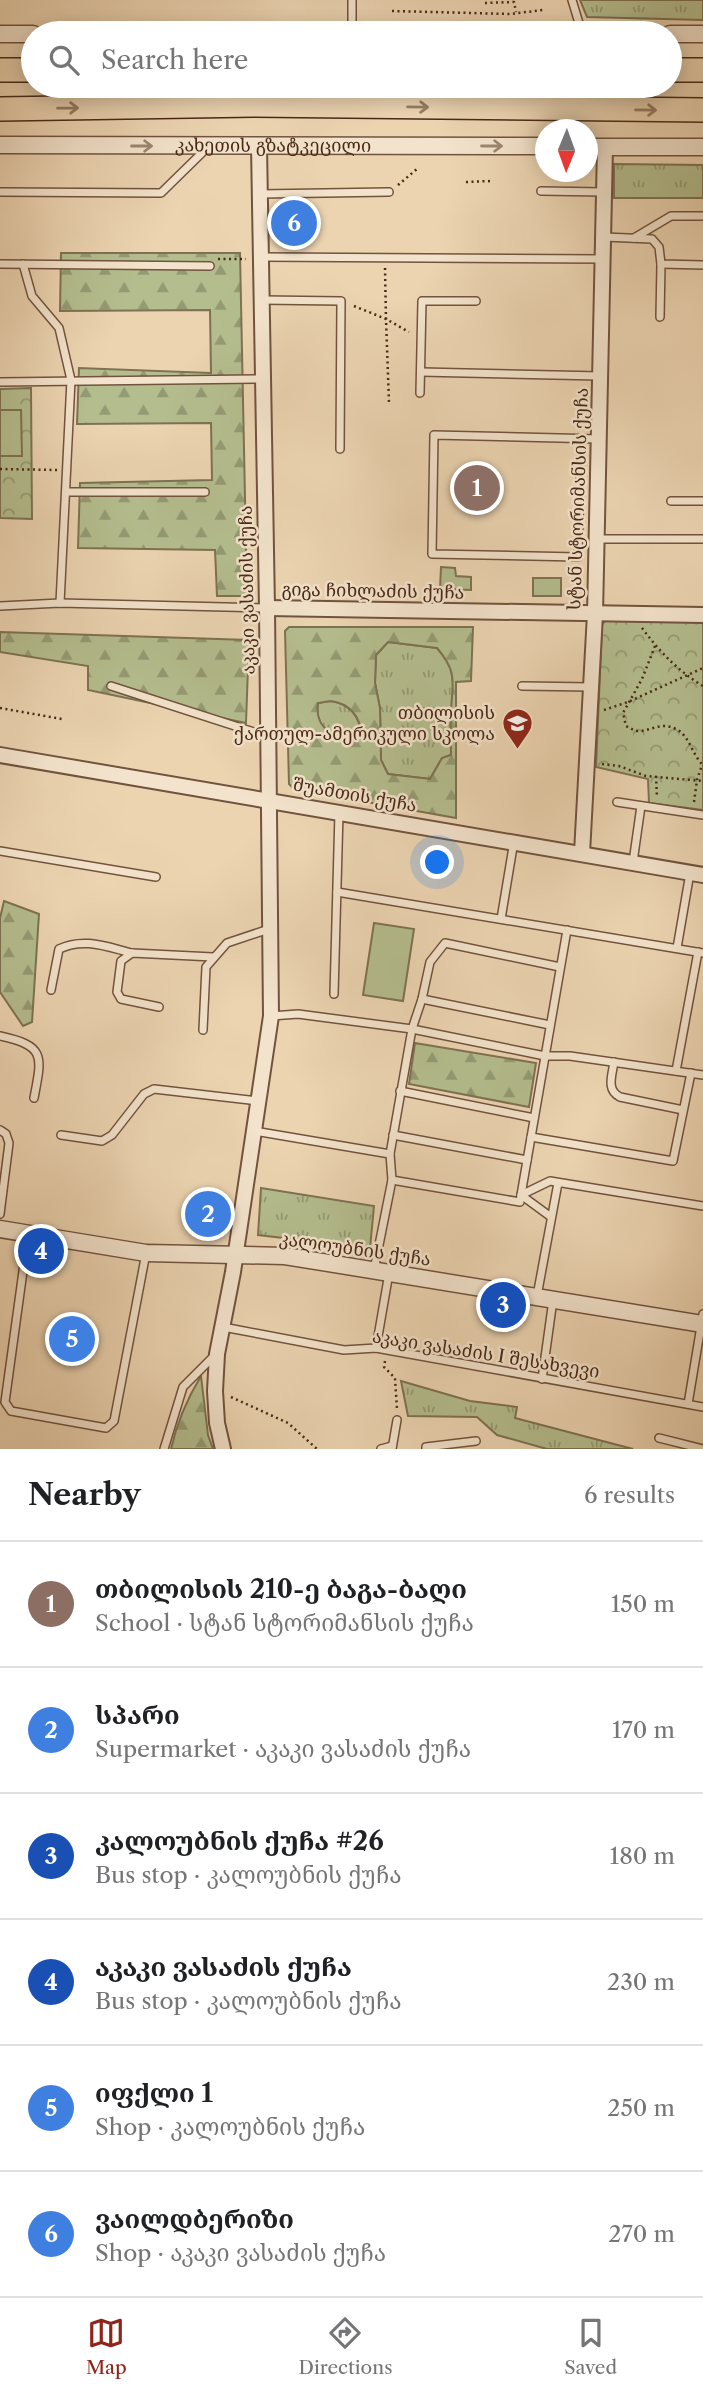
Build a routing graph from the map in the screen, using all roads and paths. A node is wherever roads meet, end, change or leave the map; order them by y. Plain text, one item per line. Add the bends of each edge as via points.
1 (352, 0) edge
2 (572, 0) edge
3 (485, 3) dead end
4 (543, 10) dead end
5 (393, 11) dead end
6 (517, 13) junction
7 (352, 21) edge
8 (578, 21) edge
9 (0, 34) edge
10 (21, 34) edge
11 (682, 34) edge
12 (703, 34) edge
13 (0, 69) edge
14 (703, 69) edge
15 (21, 70) edge
16 (682, 70) edge
17 (0, 109) edge
18 (699, 110) edge
19 (0, 145) edge
20 (209, 146) junction
21 (259, 146) junction
22 (535, 146) edge
23 (598, 147) edge
24 (605, 147) junction
25 (703, 147) edge
26 (417, 169) dead end
27 (492, 181) dead end
28 (466, 182) dead end
29 (541, 191) dead end
30 (0, 192) edge
31 (389, 192) joint
32 (604, 192) junction
33 (260, 194) junction
34 (703, 216) edge
35 (604, 237) junction
36 (634, 238) junction
37 (253, 258) junction
38 (385, 258) junction
39 (603, 259) junction
40 (0, 264) edge
41 (23, 264) junction
42 (661, 264) junction
43 (703, 265) edge
44 (211, 266) joint
45 (262, 300) junction
46 (341, 301) junction
47 (476, 301) dead end
48 (660, 317) dead end
49 (386, 319) junction
50 (421, 340) junction
51 (421, 372) junction
52 (601, 376) junction
53 (263, 379) junction
54 (71, 380) junction
55 (0, 382) edge
56 (420, 393) dead end
57 (389, 403) dead end
58 (581, 438) junction
59 (599, 439) junction
60 (340, 449) dead end
61 (0, 469) edge
62 (67, 470) junction
63 (66, 492) junction
64 (205, 492) dead end
65 (671, 501) dead end
66 (703, 501) edge
67 (597, 539) junction
68 (703, 539) edge
69 (60, 603) junction
70 (0, 606) edge
71 (267, 608) junction
72 (594, 614) junction
73 (631, 614) junction
74 (703, 615) edge
75 (655, 646) junction
76 (703, 668) edge
77 (685, 676) junction
78 (111, 686) dead end
79 (522, 686) dead end
80 (703, 686) edge
81 (591, 687) junction
82 (628, 702) junction
83 (0, 708) edge
84 (601, 711) dead end
85 (62, 719) dead end
86 (267, 736) junction
87 (0, 755) edge
88 (599, 764) dead end
89 (703, 765) edge
90 (656, 776) junction
91 (697, 780) junction
92 (703, 781) edge
93 (267, 800) junction
94 (617, 802) dead end
95 (641, 806) junction
96 (656, 808) junction
97 (339, 812) junction
98 (690, 813) junction
99 (703, 815) edge
100 (514, 841) junction
101 (0, 851) edge
102 (582, 853) junction
103 (633, 862) junction
104 (697, 873) edge
105 (156, 877) dead end
106 (337, 892) junction
107 (501, 919) junction
108 (269, 929) junction
109 (567, 930) junction
110 (677, 948) junction
111 (701, 952) edge
112 (132, 953) junction
113 (213, 957) junction
114 (561, 967) junction
115 (51, 990) dead end
116 (334, 994) dead end
117 (422, 999) junction
118 (159, 1007) dead end
119 (271, 1016) junction
120 (551, 1025) junction
121 (203, 1030) dead end
122 (412, 1030) junction
123 (0, 1036) edge
124 (545, 1056) junction
125 (614, 1062) junction
126 (677, 1071) junction
127 (691, 1073) junction
128 (703, 1075) edge
129 (400, 1091) junction
130 (34, 1098) dead end
131 (258, 1101) junction
132 (683, 1110) junction
133 (534, 1118) junction
134 (0, 1130) edge
135 (254, 1131) junction
136 (61, 1135) dead end
137 (393, 1135) junction
138 (531, 1137) junction
139 (390, 1154) junction
140 (527, 1160) junction
141 (392, 1180) junction
142 (558, 1183) junction
143 (521, 1195) junction
144 (703, 1206) edge
145 (0, 1214) edge
146 (551, 1217) junction
147 (0, 1229) edge
148 (29, 1234) junction
149 (146, 1253) junction
150 (235, 1254) junction
151 (382, 1272) junction
152 (537, 1297) junction
153 (553, 1299) junction
154 (703, 1320) edge
155 (223, 1327) junction
156 (376, 1348) junction
157 (386, 1351) junction
158 (217, 1354) junction
159 (542, 1379) junction
160 (215, 1391) junction
161 (688, 1404) junction
162 (703, 1407) edge
163 (397, 1417) joint
164 (659, 1438) dead end
165 (476, 1441) dead end
166 (392, 1448) edge
167 (164, 1449) edge
168 (223, 1449) edge
169 (317, 1449) edge
170 (381, 1449) edge
171 (426, 1449) edge
172 (703, 1449) edge

1 - 7 lane
2 - 8 lane
3 - 6 path via 514,2
4 - 6 path
5 - 6 path
9 - 10 street
11 - 12 street
13 - 15 highway
14 - 16 highway
17 -> 18 highway via 254,105
19 -> 20 street, კახეთის გზატკეცილი
20 - 21 street, კახეთის გზატკეცილი
20 - 30 lane via 161,193
21 -> 22 street, კახეთის გზატკეცილი
21 - 33 street, აკაკი ვასაძის ქუჩა
23 - 24 street
24 - 25 street
24 - 32 street, სტან სტორიმანსის ქუჩა
26 - 31 path
27 - 28 path
29 - 32 lane
31 - 33 lane
32 - 35 street, სტან სტორიმანსის ქუჩა
33 - 37 street, აკაკი ვასაძის ქუჩა
34 - 36 lane via 671,216
35 - 36 lane
35 - 39 street, სტან სტორიმანსის ქუჩა
36 - 42 lane via 652,239 659,247
37 - 38 lane
37 - 44 path via 214,259
37 - 45 street, აკაკი ვასაძის ქუჩა
38 - 39 lane
38 - 49 path
39 - 52 street, სტან სტორიმანსის ქუჩა
40 - 41 lane
41 - 44 lane
41 - 54 lane via 32,296 59,328
42 - 43 lane
42 - 48 lane
45 - 46 lane
45 - 53 street, აკაკი ვასაძის ქუჩა
46 - 49 path
46 - 60 lane
47 - 50 lane via 422,301
49 - 50 path
49 - 57 path
50 - 51 lane
51 - 52 lane
51 - 56 lane
52 - 59 street, სტან სტორიმანსის ქუჩა
53 - 54 lane
53 - 71 street, აკაკი ვასაძის ქუჩა
54 - 55 lane
54 - 62 lane
58 - 58 lane via 434,435 432,554 578,557
58 - 59 lane
59 - 67 street, სტან სტორიმანსის ქუჩა
61 - 62 path
62 - 63 lane
63 - 64 lane
63 - 69 lane
65 - 66 lane
67 - 68 lane
67 - 72 street, სტან სტორიმანსის ქუჩა
69 - 70 lane, გიგა ჩიხლაძის ქუჩა
69 - 71 lane, გიგა ჩიხლაძის ქუჩა
71 - 72 street, გიგა ჩიხლაძის ქუჩა
71 - 86 street, აკაკი ვასაძის ქუჩა
72 - 73 street, გიგა ჩიხლაძის ქუჩა
72 - 81 street, სტან სტორიმანსის ქუჩა
73 - 74 street, გიგა ჩიხლაძის ქუჩა
73 - 75 path
75 - 77 path
75 - 82 path
76 - 77 path
77 - 80 path
77 - 82 path
78 - 86 lane
79 - 81 lane
81 - 102 street, სტან სტორიმანსის ქუჩა
82 - 84 path
82 - 89 path via 623,713 626,726 637,731 660,725 677,729
83 - 85 path
86 - 93 street, აკაკი ვასაძის ქუჩა
87 - 93 street, შუამთის ქუჩა
88 - 90 path
89 - 91 path
90 - 91 path
90 - 96 path
91 - 92 path
91 - 98 path
93 - 97 street, შუამთის ქუჩა
93 - 108 street, აკაკი ვასაძის ქუჩა
94 - 95 lane
95 - 96 lane
95 - 103 lane
96 - 98 lane
97 - 100 street, შუამთის ქუჩა
97 - 106 lane
98 - 99 lane
100 - 102 street, შუამთის ქუჩა
100 - 107 lane
101 - 105 lane
102 - 103 street, შუამთის ქუჩა
103 - 104 street, შუამთის ქუჩა
104 - 110 lane
106 - 107 lane
106 - 116 lane
107 - 109 lane
108 - 113 lane via 227,943
108 - 119 street, აკაკი ვასაძის ქუჩა
109 - 110 lane
109 - 114 lane
110 - 111 lane
111 - 126 lane
112 - 113 lane
112 - 115 lane via 71,943 59,949
112 - 118 lane via 121,961 117,992 121,999
113 - 121 lane via 206,967
114 - 117 lane via 445,943 430,962
114 - 120 lane
117 - 120 lane
117 - 122 lane
119 - 122 lane via 298,1014
119 - 131 street, აკაკი ვასაძის ქუჩა
120 - 124 lane
122 - 124 lane
122 - 129 lane
123 - 130 lane via 33,1047 41,1063
124 - 125 lane
124 - 133 lane
125 - 126 lane
125 - 132 lane via 613,1094
126 - 127 lane
127 - 128 lane
127 - 132 lane
129 - 133 lane
129 - 137 lane
131 - 135 street, აკაკი ვასაძის ქუჩა
131 - 136 lane via 154,1089 144,1094 102,1141
132 - 138 lane via 673,1161
133 - 138 lane
134 - 145 lane via 9,1143
135 - 139 lane
135 - 150 street, აკაკი ვასაძის ქუჩა
137 - 139 lane
137 - 140 lane
138 - 140 lane
139 - 141 lane
140 - 143 lane
141 - 143 lane via 520,1202
141 - 151 lane
142 - 143 lane via 550,1181
142 - 144 lane
142 - 146 lane
143 - 146 lane
146 - 152 lane
147 - 148 street, კალოუბნის ქუჩა
148 - 149 street, კალოუბნის ქუჩა
148 - 149 lane via 5,1402 11,1411 106,1428 114,1420
149 - 150 street, კალოუბნის ქუჩა
150 - 151 street, კალოუბნის ქუჩა via 285,1256
150 - 155 street, აკაკი ვასაძის ქუჩა
151 - 152 street, კალოუბნის ქუჩა
151 - 156 lane
152 - 153 street, კალოუბნის ქუჩა
153 - 154 street, კალოუბნის ქუჩა
153 - 159 lane
154 - 161 lane
155 - 156 lane, აკაკი ვასაძის I შესახვევი via 344,1350
155 - 158 street, აკაკი ვასაძის ქუჩა
156 - 157 lane, აკაკი ვასაძის I შესახვევი
157 - 159 lane, აკაკი ვასაძის I შესახვევი
157 - 163 path via 384,1367 395,1378
158 - 160 street, აკაკი ვასაძის ქუჩა
158 - 167 lane via 183,1387
159 - 161 lane, აკაკი ვასაძის I შესახვევი
160 - 168 street, აკაკი ვასაძის ქუჩა
160 - 169 path via 288,1423
161 - 162 lane, აკაკი ვასაძის I შესახვევი
163 - 166 lane
164 - 172 lane
165 - 171 lane
166 - 170 lane

